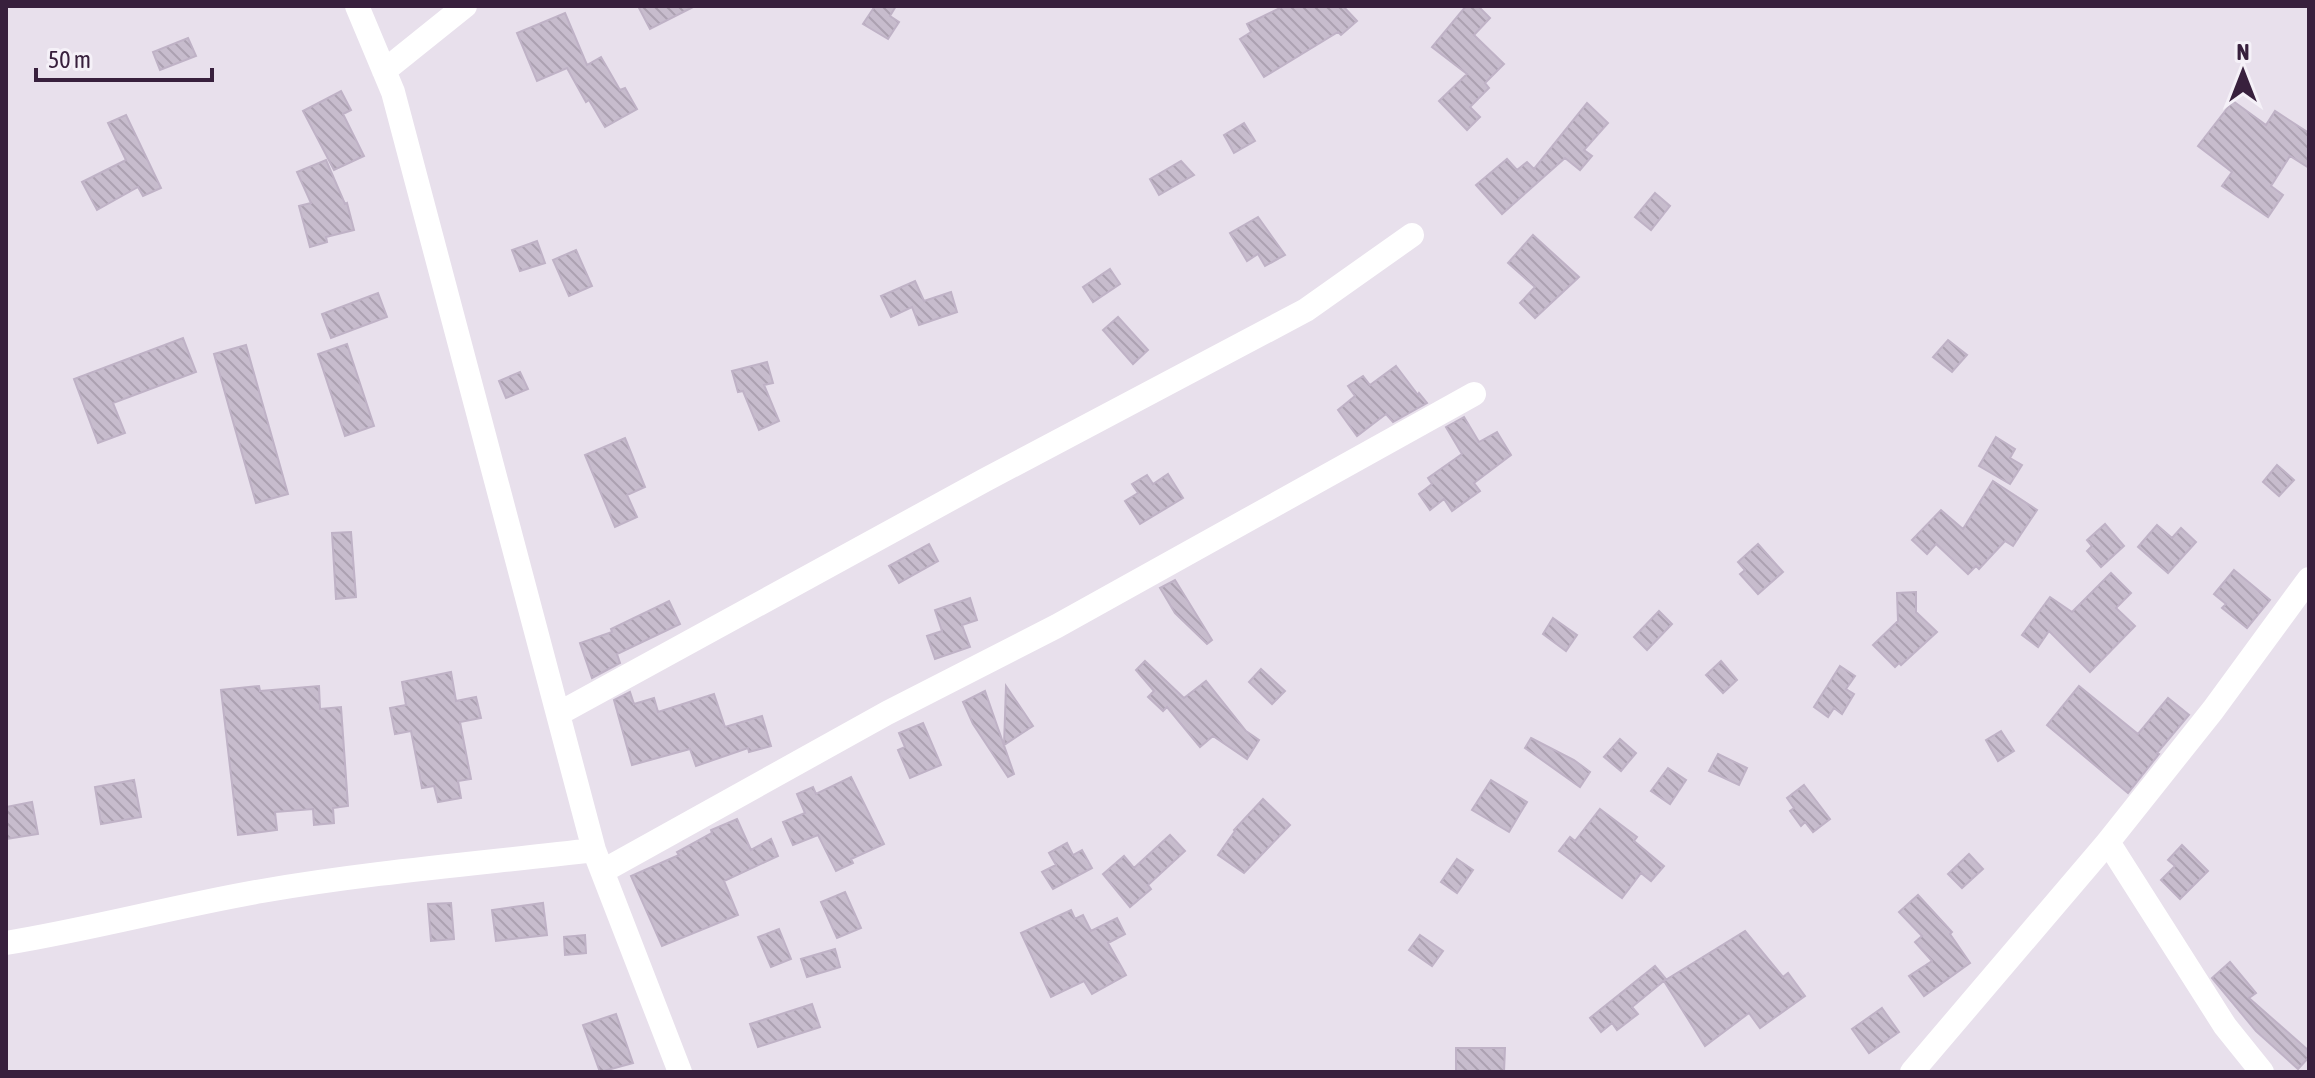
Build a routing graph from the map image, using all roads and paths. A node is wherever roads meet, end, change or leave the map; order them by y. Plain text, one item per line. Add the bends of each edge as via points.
1 (357, 6) edge
2 (465, 6) edge
3 (384, 71) junction
4 (1412, 235) dead end
5 (1474, 394) dead end
6 (2309, 579) edge
7 (558, 714) junction
8 (2108, 842) junction
9 (598, 861) junction
10 (6, 943) edge
11 (680, 1072) edge
12 (1912, 1072) edge
13 (2262, 1072) edge

1 - 3 street
2 - 3 street
3 - 7 street
4 - 7 street via 1306,310
5 - 9 street via 1057,626
6 - 8 street
7 - 9 street
8 - 12 street
8 - 13 street via 2225,1026
9 - 10 street via 312,883
9 - 11 street

